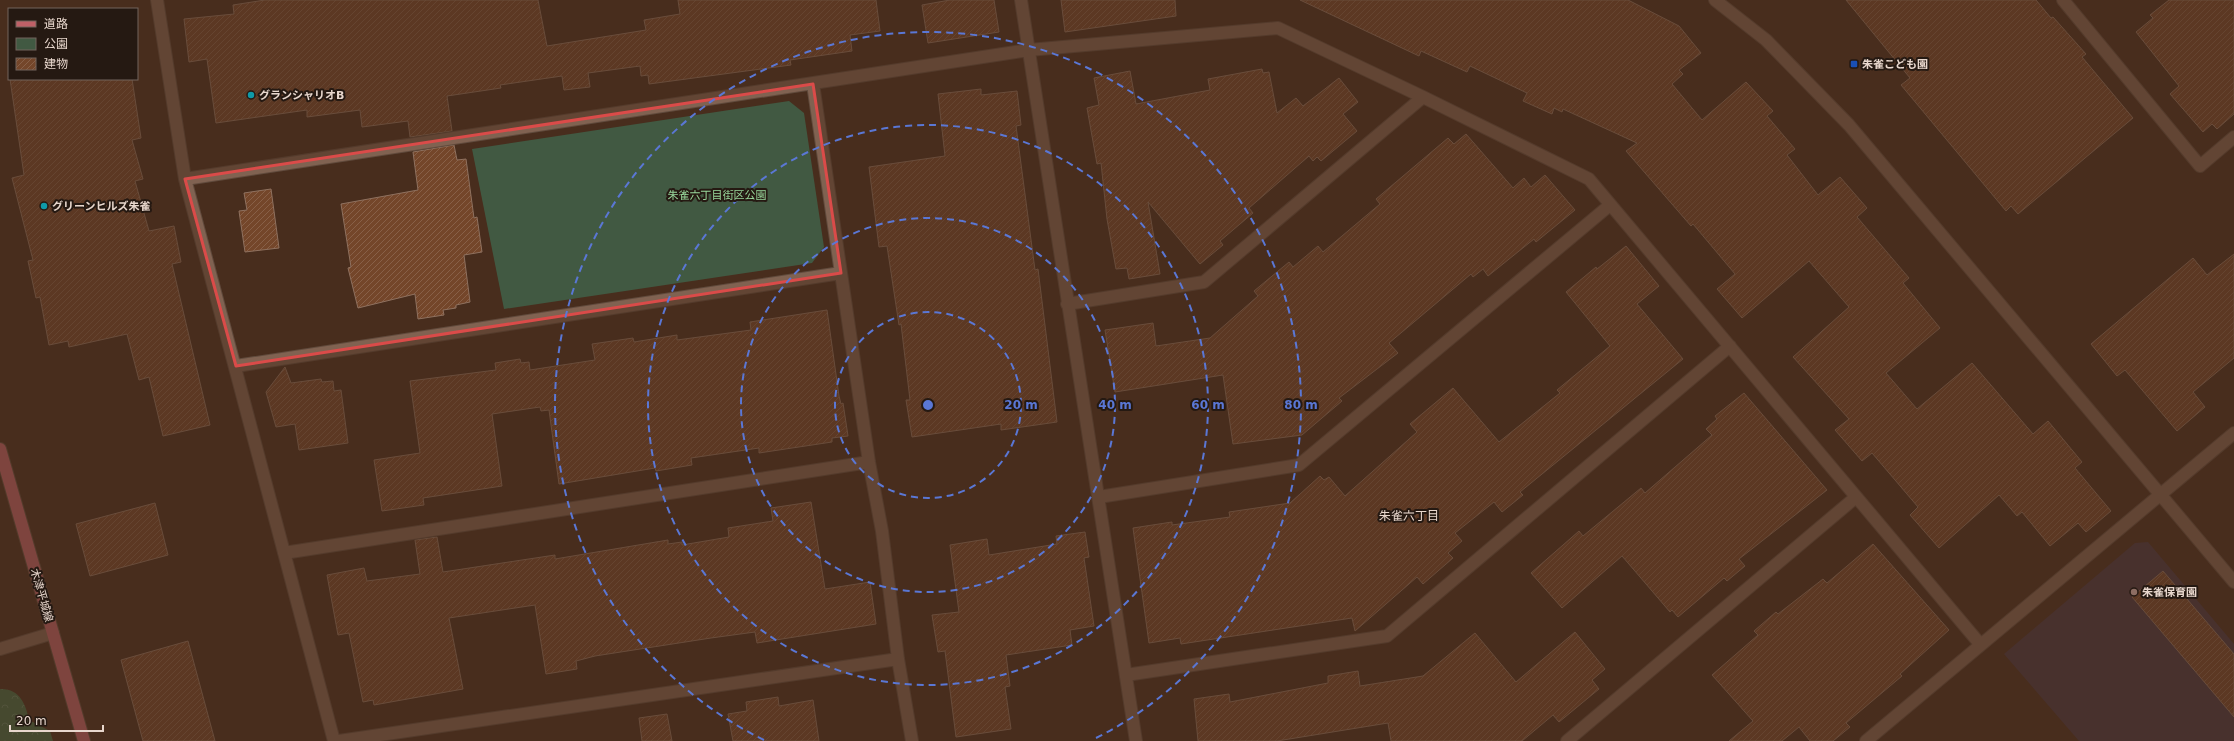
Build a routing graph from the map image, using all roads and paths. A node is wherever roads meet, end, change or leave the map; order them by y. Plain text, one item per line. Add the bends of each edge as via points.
1 (157, 0) edge
2 (1021, 0) edge
3 (1715, 0) edge
4 (2063, 0) edge
5 (1029, 50) junction
6 (813, 84) junction
7 (1423, 97) junction
8 (2234, 137) edge
9 (185, 179) junction
10 (1610, 205) junction
11 (841, 273) junction
12 (1067, 304) junction
13 (1730, 346) junction
14 (236, 366) junction
15 (2234, 433) edge
16 (0, 449) edge
17 (869, 462) junction
18 (2161, 494) junction
19 (1099, 497) junction
20 (1856, 497) junction
21 (284, 553) junction
22 (2234, 582) edge
23 (53, 633) junction
24 (1980, 644) junction
25 (0, 649) edge
26 (898, 659) junction
27 (1126, 675) junction
28 (84, 741) edge
29 (334, 741) edge
30 (339, 741) edge
31 (912, 741) edge
32 (1136, 741) edge
33 (1567, 741) edge
34 (1866, 741) edge

1 - 9 street
2 - 5 street
3 - 18 street via 1766,40 1849,125
4 - 8 street via 2200,166
5 - 6 street
5 - 7 street via 1278,28
5 - 12 street
6 - 9 street
6 - 11 street
7 - 10 street via 1589,179
7 - 12 street via 1204,282
9 - 14 street
10 - 13 street
10 - 19 street via 1299,465
11 - 14 street
11 - 17 street
12 - 19 street
13 - 20 street
13 - 27 street via 1387,636
14 - 21 street
15 - 18 street
16 - 23 main road, 木津平城線
17 - 21 street
17 - 26 street via 882,531
18 - 22 street
18 - 24 street
19 - 27 street
20 - 24 street
20 - 33 street
21 - 29 street
23 - 25 street
23 - 28 main road, 木津平城線
24 - 34 street
26 - 30 street
26 - 31 street
27 - 32 street

